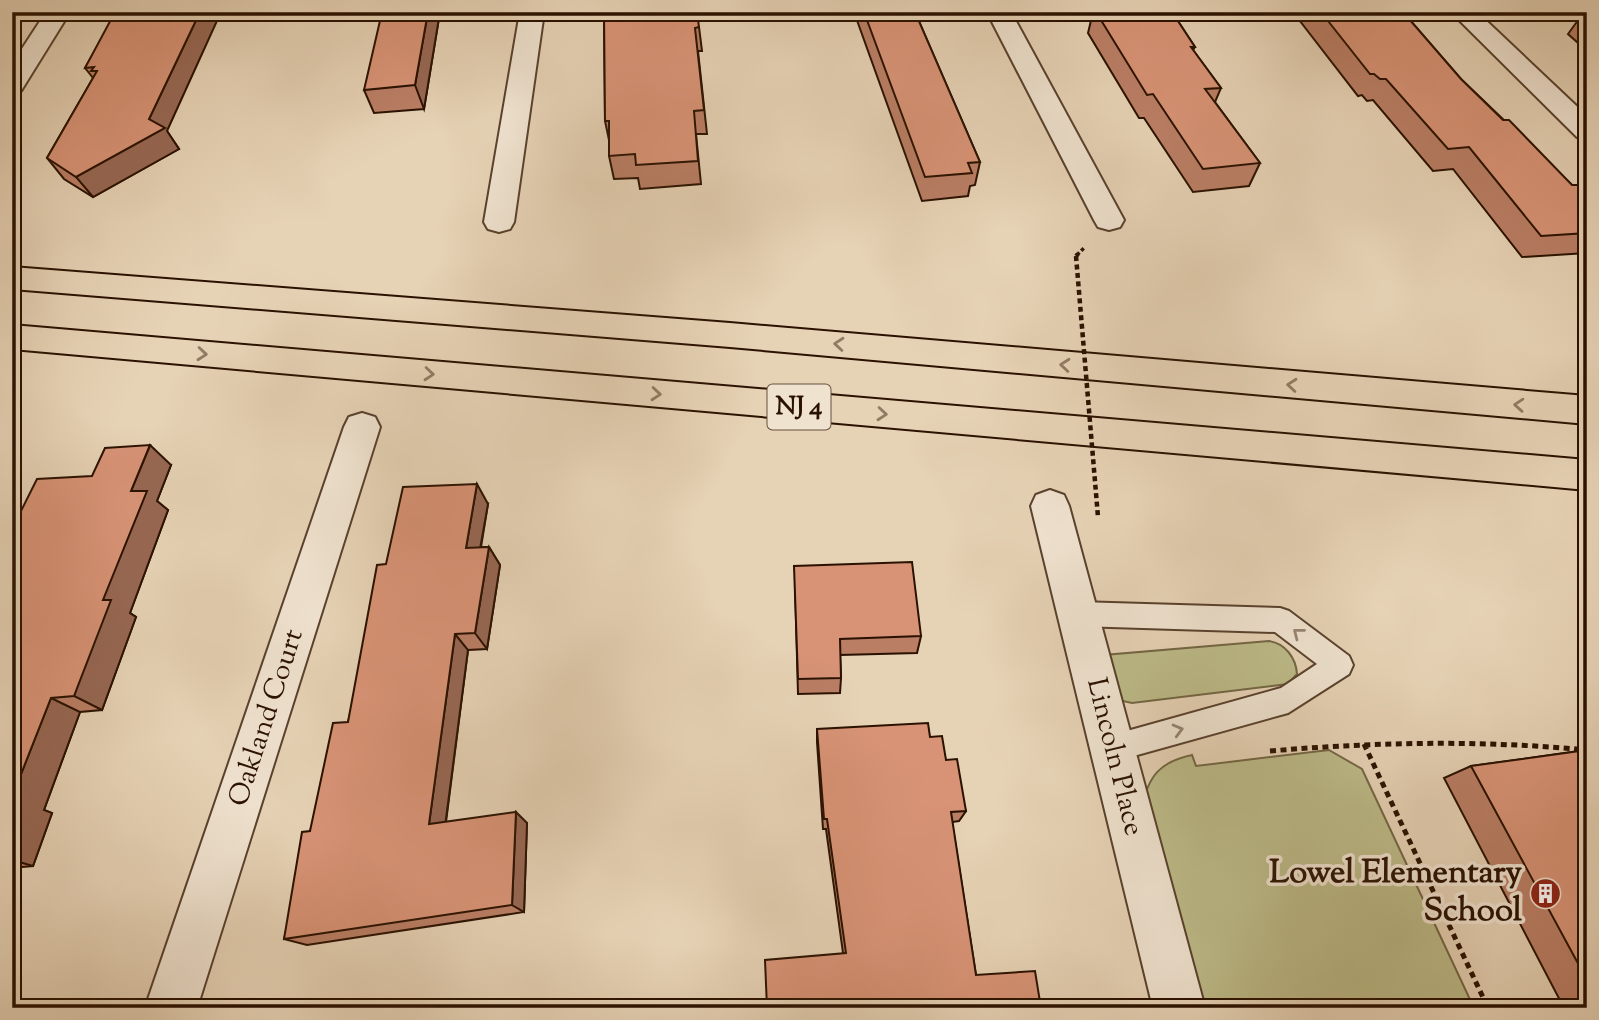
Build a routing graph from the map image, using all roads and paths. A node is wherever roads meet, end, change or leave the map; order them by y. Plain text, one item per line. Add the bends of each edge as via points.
1 (58, 12) edge
2 (532, 12) edge
3 (999, 12) edge
4 (1463, 12) edge
5 (12, 85) edge
6 (1587, 131) edge
7 (1109, 220) dead end
8 (499, 222) dead end
9 (1076, 256) dead end
10 (12, 278) edge
11 (12, 337) edge
12 (152, 349) junction
13 (12, 363) edge
14 (1587, 410) edge
15 (362, 427) dead end
16 (1587, 475) edge
17 (1050, 506) dead end
18 (1098, 517) dead end
19 (1078, 614) junction
20 (1364, 744) junction
21 (1112, 748) junction
22 (1587, 750) edge
23 (1266, 751) dead end
24 (171, 1008) edge
25 (1179, 1008) edge
26 (1488, 1008) edge

1 - 5 street
2 - 8 street
3 - 7 street
4 - 6 street
9 - 18 path, bridge
14 -> 10 highway, NJ 4
11 - 12 highway, NJ 4
12 - 13 highway
12 -> 16 highway, NJ 4
15 - 24 street, Oakland Court
17 - 19 street, Lincoln Place
19 - 21 street, Lincoln Place
21 -> 19 lane via 1288,700 1339,665 1280,620
20 - 22 path via 1485,743
20 - 23 path
20 - 26 path
21 - 25 street, Lincoln Place

